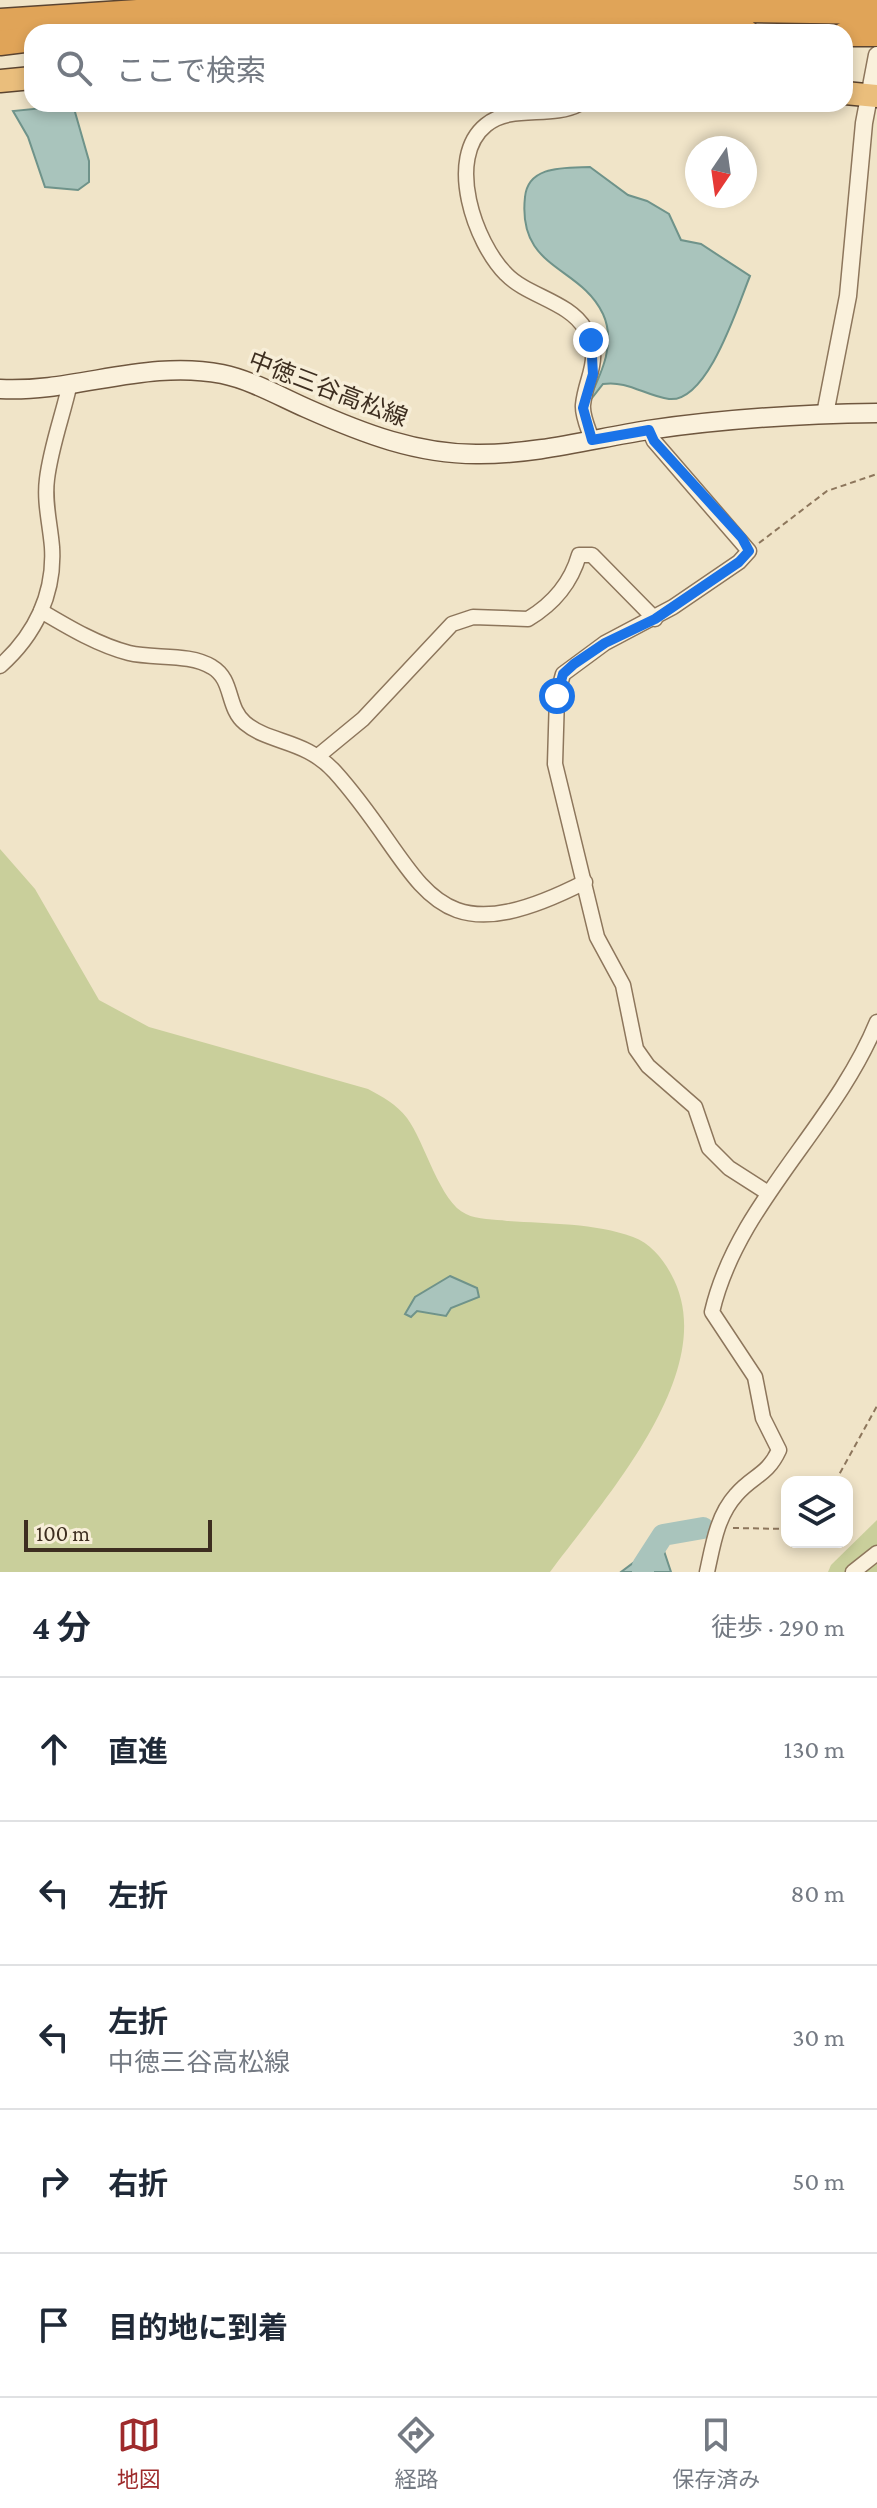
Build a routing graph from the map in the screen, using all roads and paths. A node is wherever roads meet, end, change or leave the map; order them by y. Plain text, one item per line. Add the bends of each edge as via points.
1 (877, 12) edge
2 (0, 21) edge
3 (853, 34) edge
4 (877, 34) edge
5 (24, 40) edge
6 (0, 43) edge
7 (877, 55) edge
8 (24, 79) edge
9 (0, 81) edge
10 (853, 94) edge
11 (873, 96) edge
12 (552, 112) edge
13 (70, 383) junction
14 (0, 389) edge
15 (877, 413) edge
16 (825, 414) junction
17 (649, 430) junction
18 (592, 440) junction
19 (877, 474) edge
20 (749, 551) junction
21 (41, 611) junction
22 (655, 619) junction
23 (0, 666) edge
24 (318, 756) junction
25 (585, 882) junction
26 (877, 1022) edge
27 (768, 1193) junction
28 (877, 1406) edge
29 (838, 1476) edge
30 (731, 1528) dead end
31 (781, 1529) edge
32 (877, 1553) edge
33 (707, 1572) edge
34 (853, 1572) edge

1 - 2 highway via 274,3
3 - 4 highway
5 - 6 highway
7 - 11 street
8 - 9 highway
10 - 11 highway
11 - 16 street via 848,296
12 - 18 street via 501,116 485,125 471,142 465,182 491,255 505,274 568,312 591,340 593,374 583,408
13 - 14 main road, 中徳三谷高松線 via 28,391
13 - 18 main road, 中徳三谷高松線 via 185,368 225,375 352,429 437,453 545,449
13 - 21 street via 47,481 51,575
15 - 16 main road, 中徳三谷高松線
16 - 17 main road, 中徳三谷高松線
17 - 18 main road, 中徳三谷高松線
17 - 20 street
19 - 20 path via 827,491
20 - 22 street
21 - 23 street via 27,638
21 - 24 street via 127,652 209,664 228,683 235,712 245,723
22 - 24 street via 592,555 579,555 573,577 528,619 473,617 452,624 363,719
22 - 25 street via 574,664 560,684 557,780
24 - 25 street via 410,874 457,910 494,917 518,912
25 - 27 street via 597,937 623,985 636,1049 695,1107 709,1148
26 - 27 street via 837,1101
27 - 33 street via 720,1278 712,1312 755,1377 763,1418 779,1450 771,1469 738,1492 725,1509
28 - 29 path
30 - 31 path
32 - 34 street

